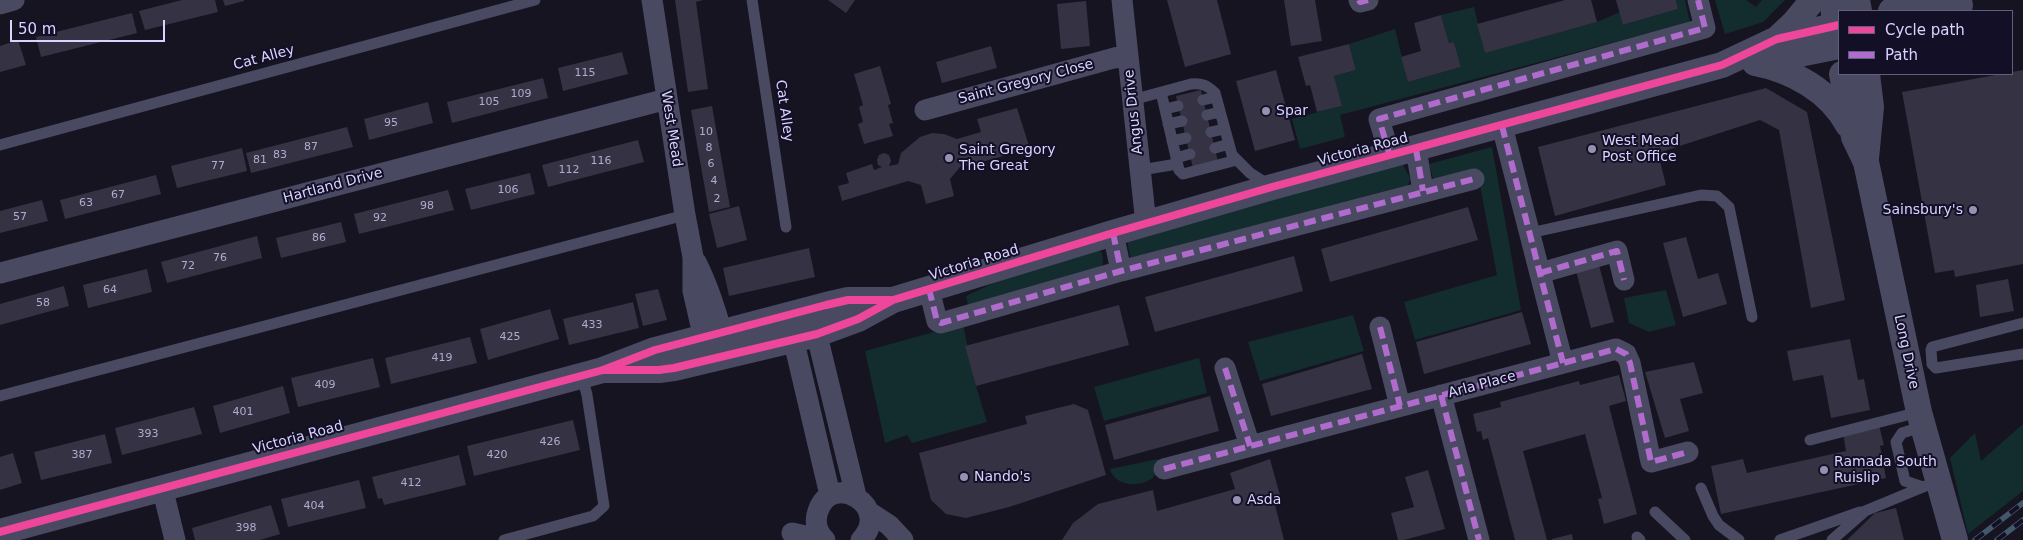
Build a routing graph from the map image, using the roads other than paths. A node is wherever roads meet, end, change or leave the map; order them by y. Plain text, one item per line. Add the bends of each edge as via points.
1 (14, 0) edge
2 (535, 0) edge
3 (652, 0) edge
4 (752, 0) edge
5 (1122, 0) edge
6 (1359, 0) edge
7 (1368, 0) edge
8 (1698, 0) edge
9 (1813, 0) edge
10 (1834, 0) edge
11 (1915, 2) edge
12 (0, 4) edge
13 (1963, 6) edge
14 (1894, 10) edge
15 (1777, 39) junction
16 (1838, 41) edge
17 (1128, 56) junction
18 (1755, 63) junction
19 (1722, 65) junction
20 (1842, 75) edge
21 (1867, 75) edge
22 (1887, 75) edge
23 (1161, 92) junction
24 (1216, 97) junction
25 (667, 100) junction
26 (1132, 100) junction
27 (1203, 100) dead end
28 (1178, 106) dead end
29 (1870, 107) junction
30 (1165, 109) junction
31 (925, 110) dead end
32 (1220, 112) junction
33 (1207, 115) dead end
34 (1182, 121) dead end
35 (1168, 124) junction
36 (1502, 126) junction
37 (1224, 129) junction
38 (1211, 132) dead end
39 (1854, 137) junction
40 (1186, 138) dead end
41 (1172, 141) junction
42 (1229, 144) junction
43 (0, 145) edge
44 (1215, 148) dead end
45 (1416, 149) junction
46 (1190, 154) dead end
47 (1390, 156) junction
48 (1237, 160) junction
49 (1176, 161) junction
50 (1866, 162) junction
51 (1141, 170) junction
52 (1474, 179) dead end
53 (1272, 187) junction
54 (1423, 191) junction
55 (685, 215) junction
56 (1146, 224) junction
57 (786, 227) dead end
58 (1113, 233) junction
59 (1530, 234) junction
60 (1121, 272) junction
61 (1540, 272) junction
62 (0, 273) edge
63 (1624, 280) dead end
64 (929, 289) junction
65 (1752, 317) dead end
66 (2023, 323) edge
67 (802, 324) junction
68 (1380, 327) dead end
69 (716, 347) junction
70 (2023, 354) edge
71 (1919, 358) junction
72 (1563, 363) junction
73 (1225, 368) dead end
74 (592, 373) junction
75 (0, 396) edge
76 (1441, 396) junction
77 (1400, 406) junction
78 (1921, 419) junction
79 (1810, 440) dead end
80 (1250, 446) junction
81 (1688, 452) dead end
82 (1164, 469) dead end
83 (1932, 483) junction
84 (162, 487) junction
85 (1701, 488) dead end
86 (830, 495) junction
87 (862, 504) junction
88 (1864, 511) junction
89 (1655, 512) dead end
90 (0, 532) edge
91 (175, 540) edge
92 (504, 540) edge
93 (824, 540) edge
94 (861, 540) edge
95 (903, 540) edge
96 (1479, 540) edge
97 (1684, 540) edge
98 (1739, 540) edge
99 (1780, 540) edge
100 (1832, 540) edge
101 (1955, 540) edge

1 - 12 street
2 - 43 lane, Cat Alley
3 - 25 street, West Mead
4 - 57 lane, Cat Alley
5 - 17 street, Angus Drive
6 - 7 street
8 - 47 street via 1705,28 1379,119
9 - 15 street
10 - 16 street
11 - 13 street
11 - 14 street
15 - 16 street, Victoria Road
15 - 19 street, Victoria Road
16 - 18 street, Victoria Road
17 - 26 street, Angus Drive
17 - 31 street, Saint Gregory Close
18 - 19 street, Victoria Road
18 - 39 street via 1789,72 1819,91 1832,102
19 - 36 street, Victoria Road
20 - 39 street, Long Drive
21 - 29 street, Long Drive
22 - 29 street
23 - 24 lane via 1201,83 1209,87
23 - 26 lane
23 - 30 lane
24 - 27 lane
24 - 32 lane
25 - 55 street, West Mead
25 - 62 street, Hartland Drive
26 - 51 street, Angus Drive
28 - 30 lane
29 - 50 street, Long Drive
30 - 35 lane
32 - 33 lane
32 - 37 lane
34 - 35 lane
35 - 41 lane
36 - 45 street, Victoria Road
36 - 59 street
37 - 38 lane
37 - 42 lane
39 - 50 street, Long Drive
40 - 41 lane
41 - 49 lane
42 - 44 lane
42 - 48 lane
45 - 47 street, Victoria Road
45 - 54 street
46 - 49 lane
47 - 53 street, Victoria Road
48 - 49 lane via 1183,174 1178,170
48 - 53 lane
49 - 51 lane
50 - 71 street, Long Drive
51 - 56 street, Angus Drive
52 - 54 street
53 - 56 street, Victoria Road
54 - 60 street
55 - 69 street, West Mead via 693,257 708,286
55 - 75 lane
56 - 58 street, Victoria Road
58 - 60 street
58 - 64 street, Victoria Road
59 - 61 street
59 - 65 lane via 1701,195 1717,196 1729,207
60 - 64 street via 942,323 937,321
61 - 63 street via 1617,251
61 - 72 street
64 - 67 street, Victoria Road via 893,300 858,319
66 - 71 lane via 1932,347
67 - 69 street, Victoria Road
67 - 86 street
67 - 87 street
68 - 77 street
69 - 74 street, Victoria Road via 658,370
70 - 71 lane via 1936,368
71 - 78 street, Long Drive
72 - 76 street, Arla Place
72 - 81 street, Arla Place via 1616,349 1626,354 1651,462
73 - 80 street
74 - 84 street, Victoria Road
74 - 92 lane via 587,395 604,506 593,516
76 - 77 street, Arla Place
76 - 96 street
77 - 80 street, Arla Place
78 - 79 lane
78 - 83 street, Long Drive
80 - 82 street, Arla Place
83 - 88 lane
83 - 101 street, Long Drive
84 - 90 street, Victoria Road
84 - 91 street
85 - 98 lane via 1713,516
86 - 87 street via 842,493
86 - 93 street via 817,515 818,529
87 - 94 street via 869,528
87 - 95 street
88 - 99 lane
88 - 100 lane
89 - 97 lane

